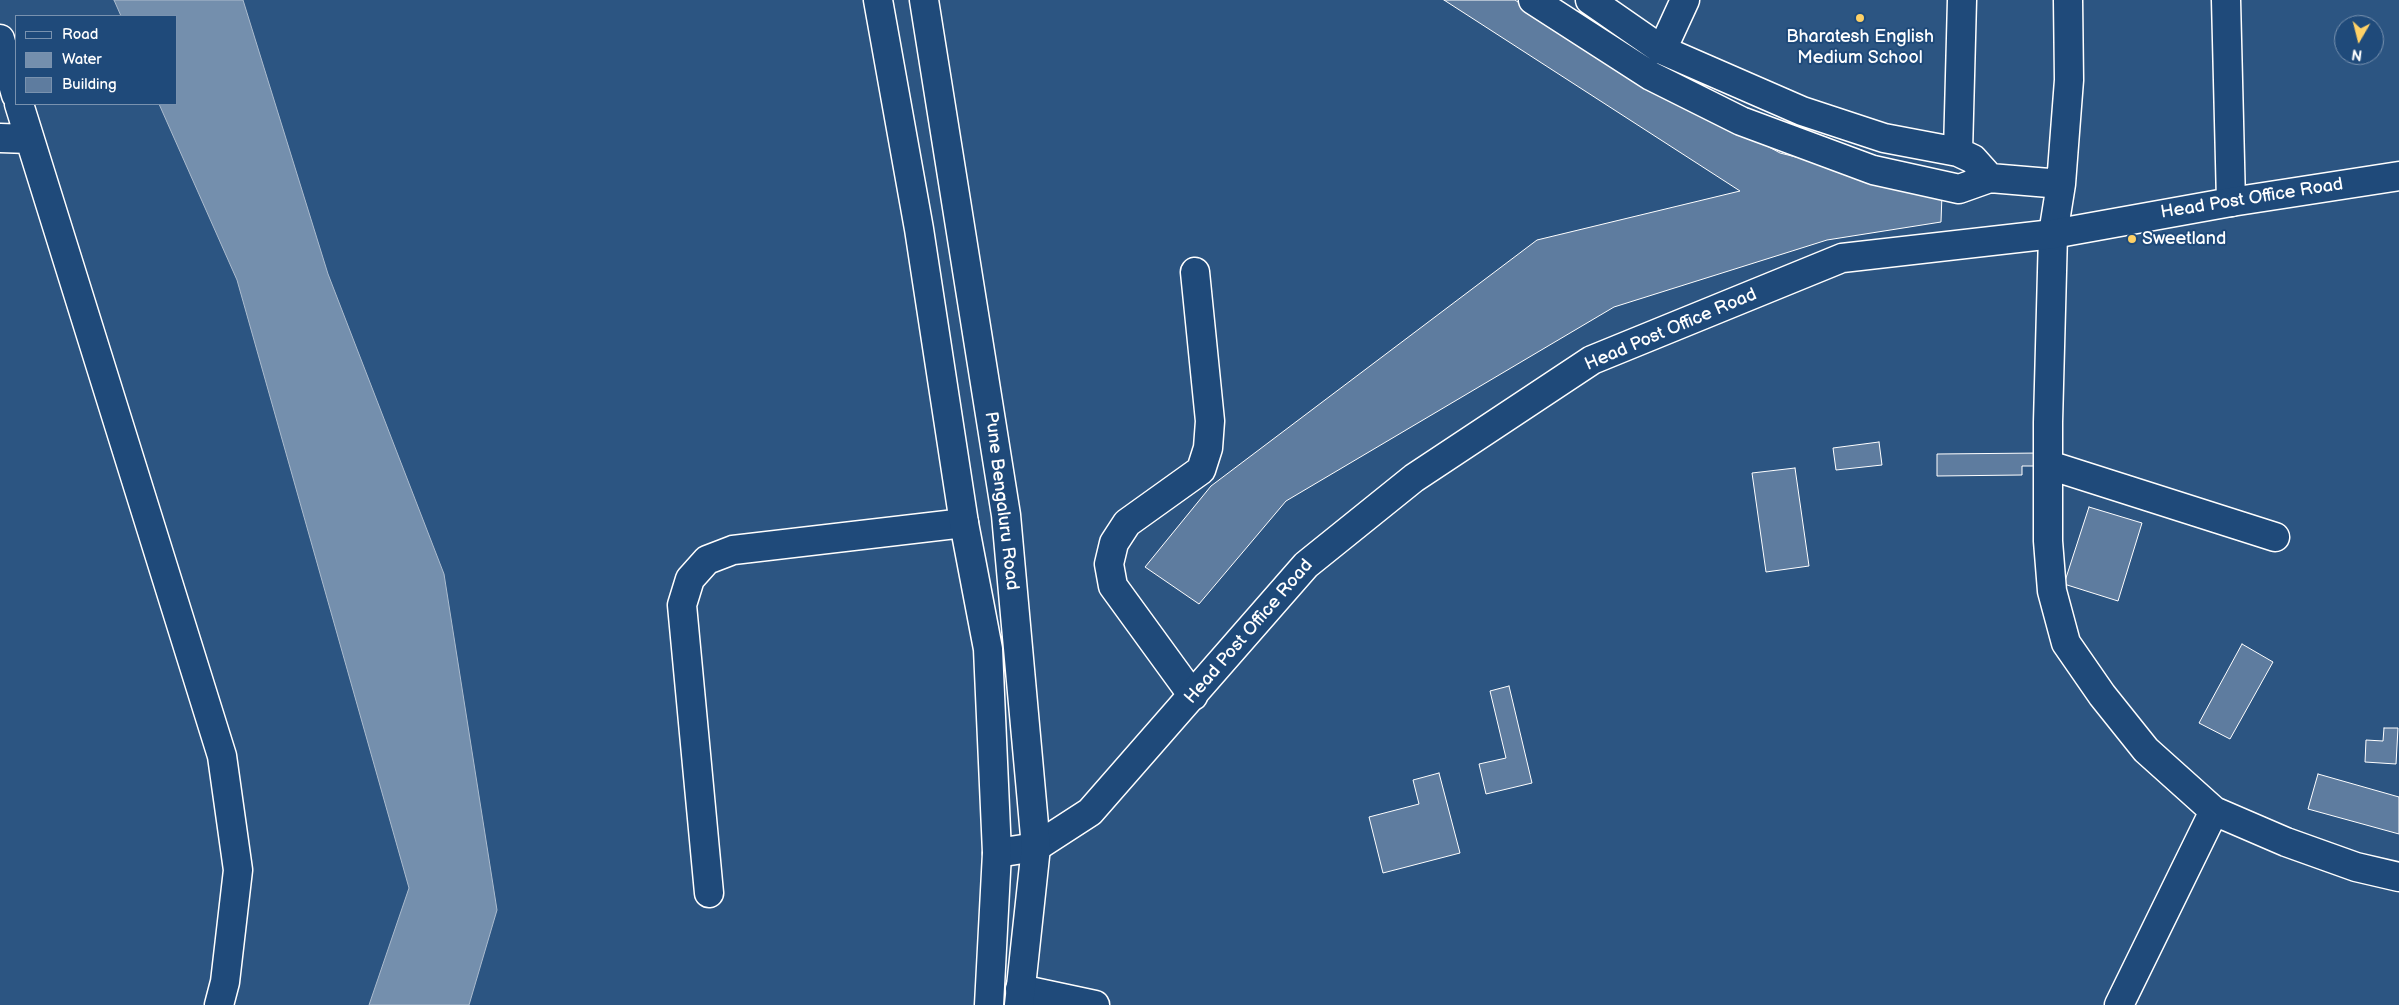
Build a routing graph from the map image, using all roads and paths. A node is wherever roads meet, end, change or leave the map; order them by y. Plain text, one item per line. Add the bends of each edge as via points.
1 (878, 0) edge
2 (924, 0) edge
3 (1532, 0) edge
4 (1590, 0) edge
5 (1685, 0) edge
6 (1962, 0) edge
7 (2068, 0) edge
8 (2226, 0) edge
9 (0, 40) edge
10 (1662, 50) junction
11 (15, 92) edge
12 (19, 105) edge
13 (0, 138) edge
14 (29, 139) junction
15 (1958, 152) junction
16 (2399, 176) edge
17 (1990, 178) junction
18 (2061, 184) junction
19 (2231, 202) junction
20 (2053, 234) junction
21 (1195, 272) dead end
22 (2049, 465) junction
23 (964, 523) junction
24 (2275, 537) dead end
25 (1193, 696) junction
26 (2214, 810) junction
27 (1036, 847) junction
28 (997, 853) junction
29 (2399, 878) edge
30 (709, 894) dead end
31 (1020, 997) edge
32 (220, 1005) edge
33 (989, 1005) edge
34 (1095, 1005) edge
35 (2119, 1005) edge

1 - 23 street via 919,229
2 - 27 street, Pune Bengaluru Road via 1006,515
3 - 17 street via 1651,76 1741,121 1804,146 1873,170 1959,189
4 - 10 street
5 - 10 street
6 - 15 street
7 - 18 street via 2069,80
8 - 19 street
9 - 11 street
10 - 15 street via 1802,111 1884,138
12 - 14 street
13 - 14 street
14 - 32 street via 222,756 238,870
15 - 17 street via 1972,159
16 - 19 street, Head Post Office Road
17 - 18 street
18 - 20 street
19 - 20 street, Head Post Office Road
20 - 22 street
20 - 25 street, Head Post Office Road via 1842,258 1592,360 1414,478 1306,565
21 - 25 street via 1210,421 1208,448 1201,470 1127,523 1114,543 1109,564 1113,586
22 - 24 street
22 - 26 street via 2048,541 2052,591 2066,643 2146,750
23 - 28 street via 988,648
23 - 30 street via 733,550 707,560 690,579 682,605
25 - 27 street, Head Post Office Road via 1090,812
26 - 29 street via 2286,842 2356,867
26 - 35 street
27 - 28 street, Head Post Office Road
27 - 31 street, Pune Bengaluru Road
28 - 33 street
31 - 34 street

